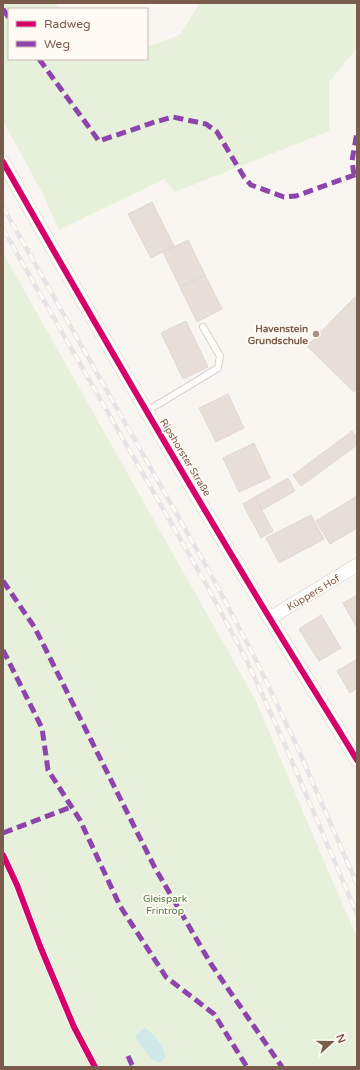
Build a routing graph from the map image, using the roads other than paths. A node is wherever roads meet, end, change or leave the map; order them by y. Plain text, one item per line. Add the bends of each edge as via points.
1 (3, 162) edge
2 (203, 326) dead end
3 (147, 411) junction
4 (357, 565) edge
5 (270, 618) junction
6 (357, 760) edge

1 - 3 street, Ripshorster Straße
2 - 3 lane via 220,356 218,368
3 - 5 street, Ripshorster Straße
4 - 5 street, Küppers Hof
5 - 6 street, Ripshorster Straße

